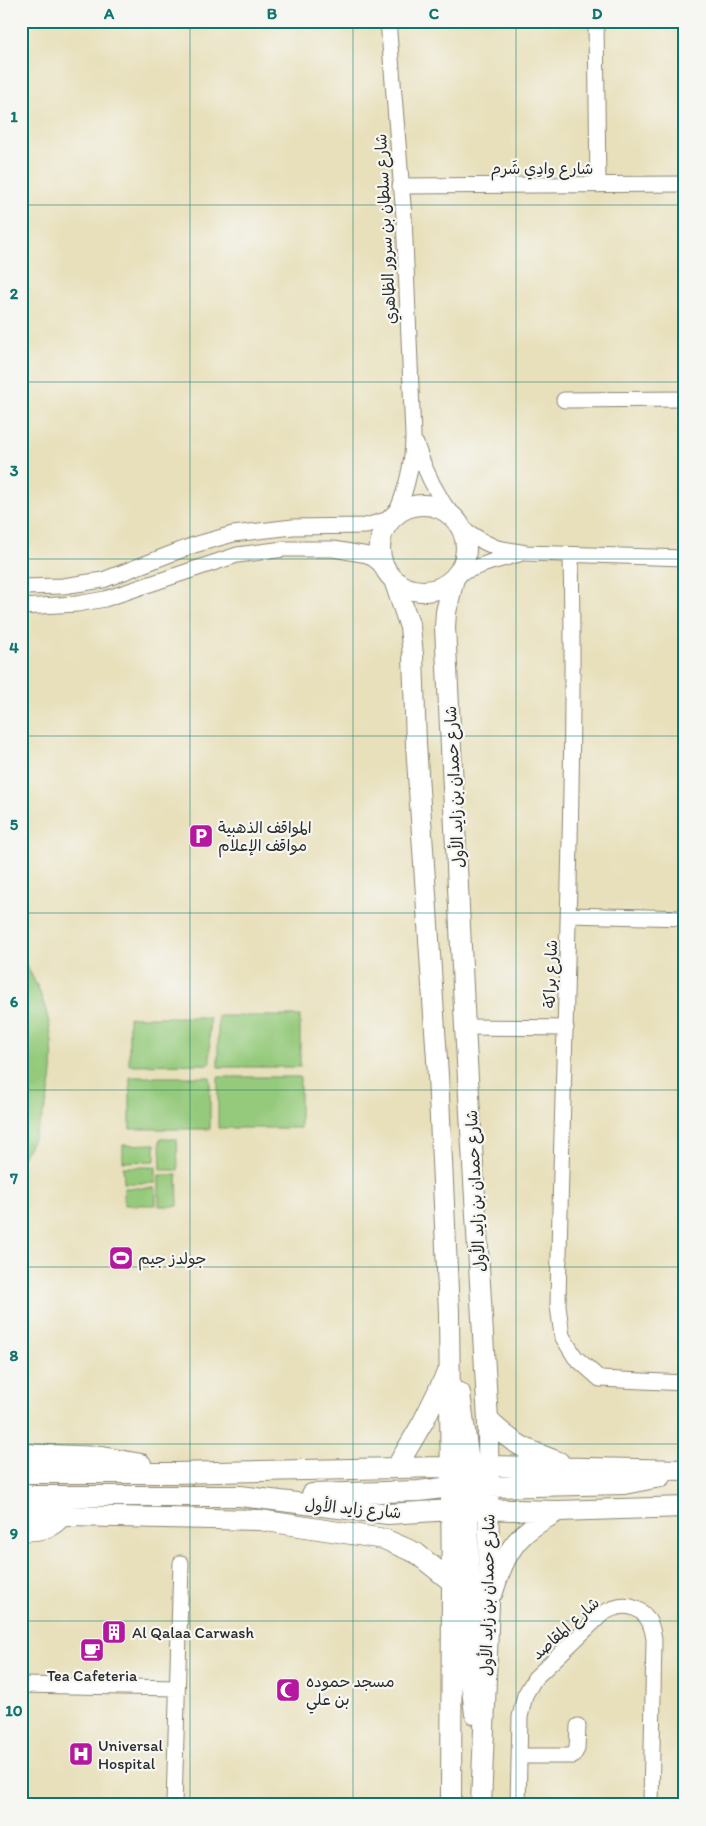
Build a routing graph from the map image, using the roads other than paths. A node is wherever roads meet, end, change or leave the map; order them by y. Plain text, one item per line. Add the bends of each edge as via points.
1 (388, 21) edge
2 (596, 21) edge
3 (685, 184) edge
4 (598, 185) junction
5 (400, 186) junction
6 (685, 399) edge
7 (564, 400) dead end
8 (413, 436) junction
9 (394, 517) junction
10 (457, 523) junction
11 (526, 553) junction
12 (571, 554) junction
13 (685, 558) edge
14 (389, 574) junction
15 (455, 576) junction
16 (21, 587) edge
17 (21, 607) edge
18 (569, 915) junction
19 (685, 918) edge
20 (465, 1027) junction
21 (566, 1028) junction
22 (449, 1312) junction
23 (448, 1371) junction
24 (685, 1383) edge
25 (488, 1420) junction
26 (21, 1454) edge
27 (573, 1467) junction
28 (396, 1468) junction
29 (685, 1470) edge
30 (21, 1473) edge
31 (174, 1473) junction
32 (467, 1486) junction
33 (21, 1496) edge
34 (240, 1496) junction
35 (685, 1507) edge
36 (488, 1510) junction
37 (558, 1511) junction
38 (388, 1514) junction
39 (21, 1515) edge
40 (65, 1516) junction
41 (260, 1520) junction
42 (21, 1533) edge
43 (181, 1563) dead end
44 (452, 1582) junction
45 (488, 1603) junction
46 (21, 1684) edge
47 (177, 1688) junction
48 (578, 1726) dead end
49 (482, 1738) junction
50 (519, 1756) junction
51 (174, 1805) edge
52 (451, 1805) edge
53 (481, 1805) edge
54 (518, 1805) edge
55 (651, 1805) edge

1 - 5 street, شارع سلطان بن سرور الظاهري
2 - 4 street
3 - 4 street, شارع وادِي شَرم
4 - 5 street, شارع وادِي شَرم
5 - 8 street, شارع سلطان بن سرور الظاهري
6 - 7 street
8 - 9 street, شارع سلطان بن سرور الظاهري via 411,468
8 - 10 street, شارع سلطان بن سرور الظاهري via 430,480
9 - 10 main road via 410,508 426,505 442,510
9 - 14 main road via 386,526 381,541 381,557
9 - 16 street via 366,526 293,527 239,533 194,545 103,580 63,586
10 - 11 street via 497,548
10 - 15 main road via 464,538 465,551 463,563
11 - 12 street
11 - 15 street
12 - 13 street
12 - 18 street, شارع براكة via 573,646
14 - 15 main road via 405,587 418,591 431,591
14 - 17 street via 368,555 353,551 309,548 260,551 237,555 105,599
14 - 22 main road, شارع حمدان بن زايد الأول via 410,628 413,655
15 - 20 main road, شارع حمدان بن زايد الأول via 445,628
18 - 19 street
18 - 21 street, شارع براكة
20 - 21 street
20 - 25 main road, شارع حمدان بن زايد الأول
21 - 24 street, شارع براكة via 558,1306 562,1336 575,1357 600,1378
22 - 23 main road, شارع حمدان بن زايد الأول
22 - 32 main road
23 - 28 main road
23 - 32 main road, شارع حمدان بن زايد الأول
25 - 27 main road via 523,1449
25 - 32 main road, شارع حمدان بن زايد الأول
26 - 31 main road via 102,1457
27 - 29 main road, شارع زايد الأول
27 - 32 main road, شارع زايد الأول
28 - 31 main road, شارع زايد الأول
28 - 32 main road, شارع زايد الأول
29 - 32 main road via 624,1484
30 - 31 main road, شارع زايد الأول
32 - 34 main road via 419,1491
32 - 36 main road, شارع حمدان بن زايد الأول
32 - 38 main road, شارع زايد الأول
32 - 44 main road, شارع حمدان بن زايد الأول
32 - 49 main road via 470,1673
33 - 34 main road, شارع زايد الأول
34 - 38 main road, شارع زايد الأول
35 - 37 main road
36 - 37 main road
36 - 45 main road, شارع حمدان بن زايد الأول
37 - 45 main road via 521,1537 499,1572
38 - 41 main road
39 - 40 main road
40 - 41 main road
40 - 42 street via 55,1527 44,1532
41 - 44 main road via 384,1539 416,1553
43 - 47 street
44 - 52 main road, شارع حمدان بن زايد الأول
45 - 49 main road, شارع حمدان بن زايد الأول
46 - 47 street
47 - 51 street
48 - 50 street via 577,1749 573,1756
49 - 53 main road, شارع حمدان بن زايد الأول
50 - 54 street, شارع المقاصد
50 - 55 street, شارع المقاصد via 522,1706 530,1686 602,1614 621,1606 632,1607 648,1619 654,1639

